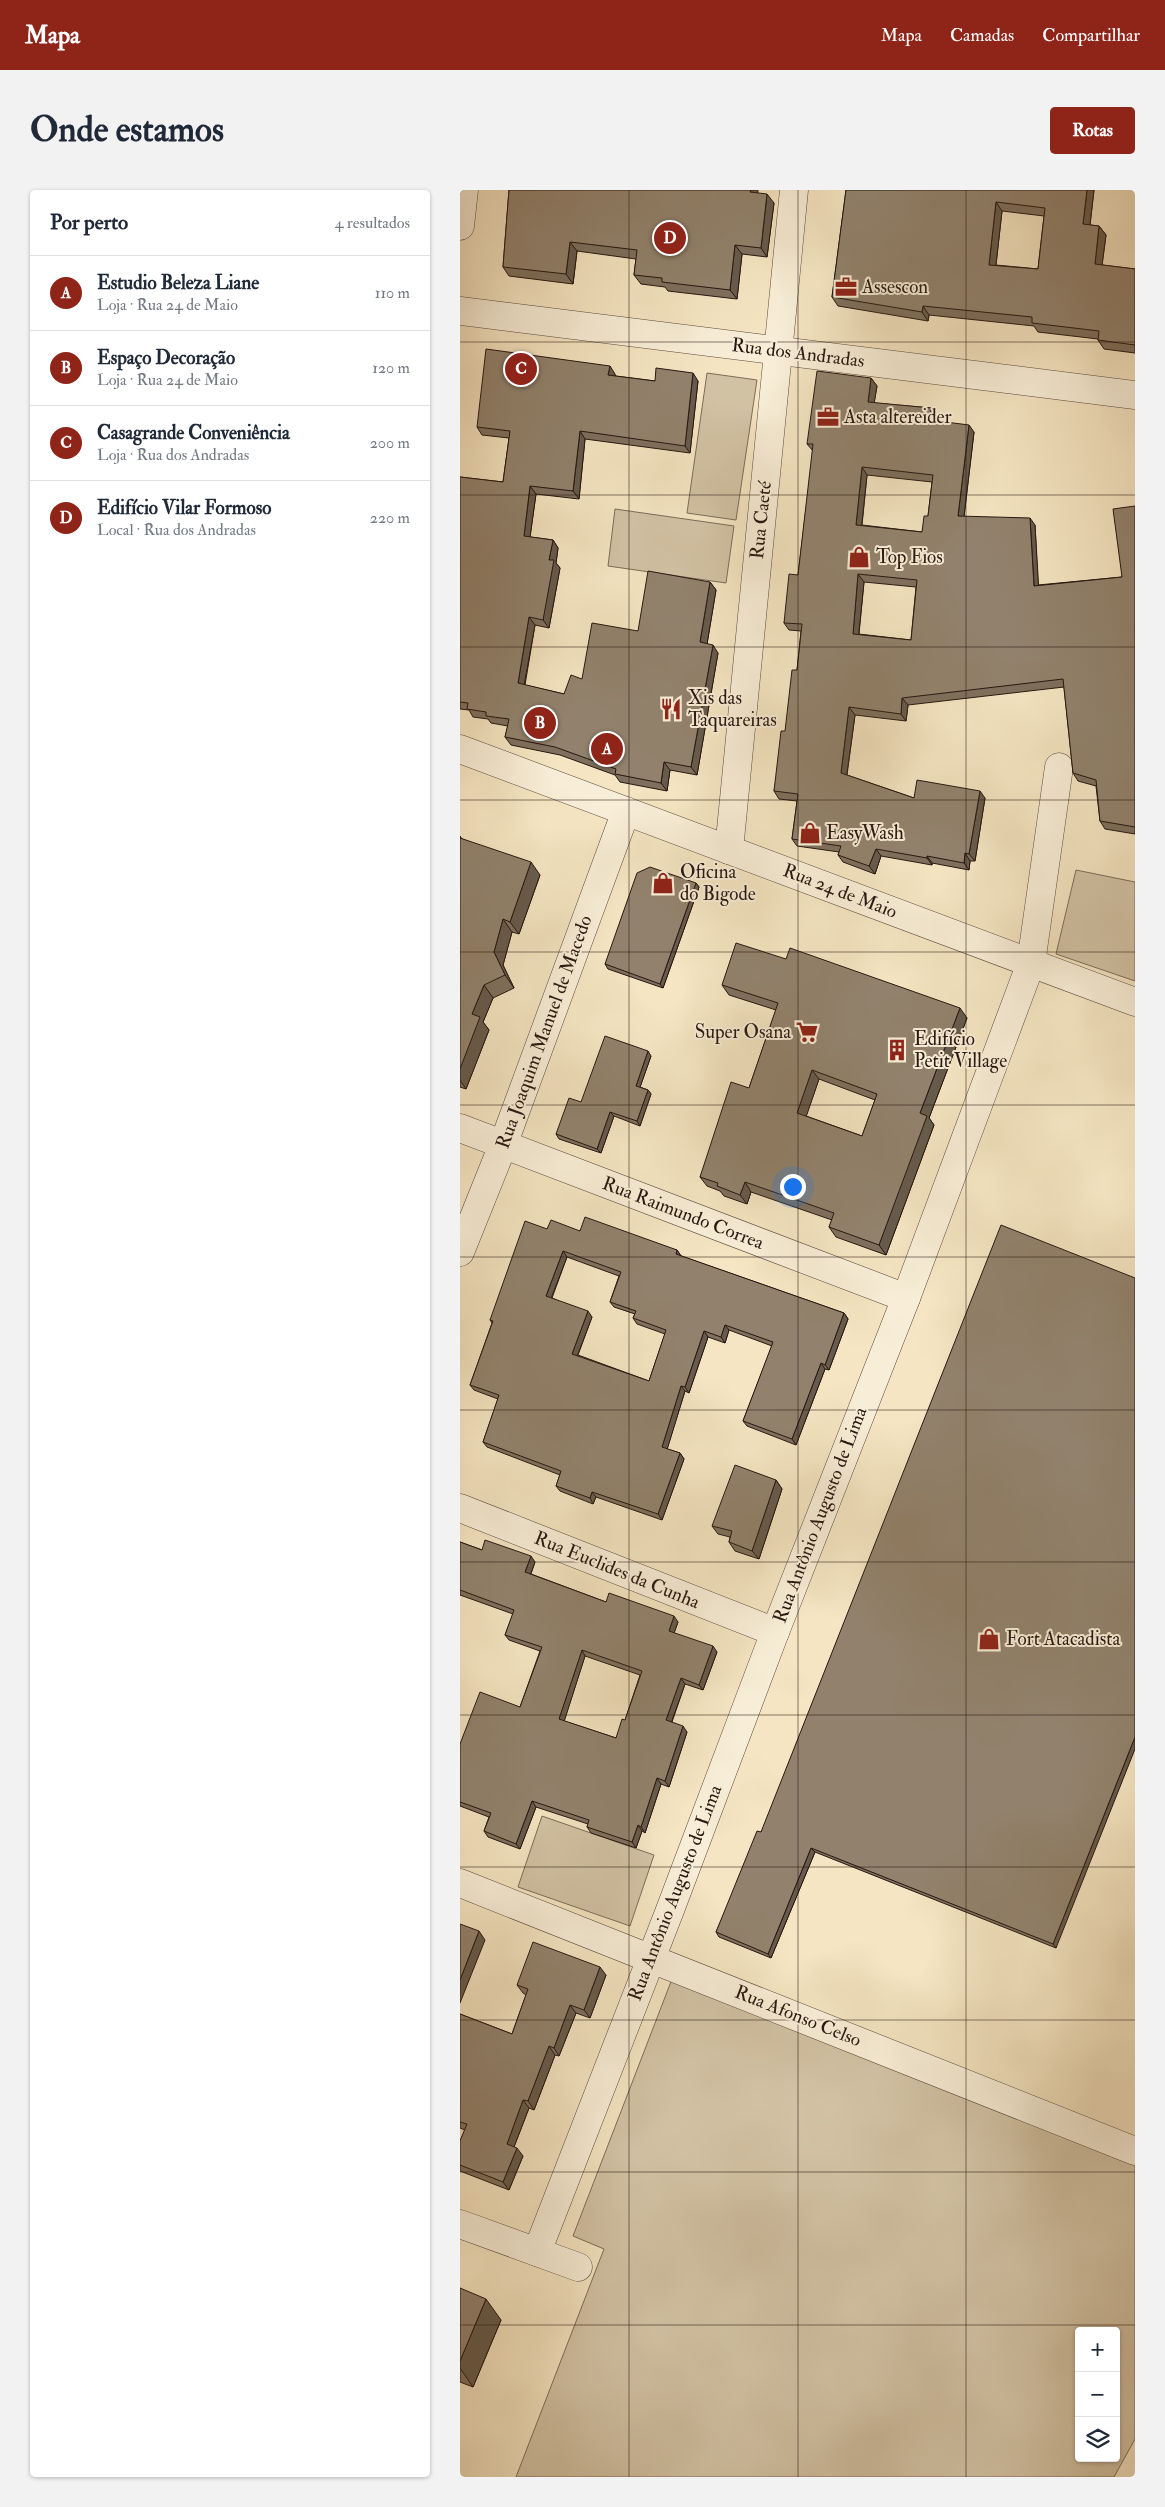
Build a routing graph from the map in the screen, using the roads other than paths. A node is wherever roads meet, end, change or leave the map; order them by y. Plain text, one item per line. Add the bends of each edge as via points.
1 (464, 190) edge
2 (794, 190) edge
3 (460, 226) edge
4 (460, 311) edge
5 (778, 350) junction
6 (1135, 395) edge
7 (460, 748) edge
8 (1058, 767) dead end
9 (626, 811) junction
10 (729, 850) junction
11 (1031, 963) junction
12 (1135, 1002) edge
13 (460, 1128) edge
14 (503, 1145) junction
15 (460, 1252) edge
16 (906, 1298) junction
17 (460, 1508) edge
18 (775, 1632) junction
19 (460, 1883) edge
20 (650, 1957) junction
21 (1135, 2152) edge
22 (460, 2224) edge
23 (537, 2252) junction
24 (578, 2267) dead end

1 - 3 street
2 - 5 street, Rua Caeté
4 - 5 street, Rua dos Andradas
5 - 6 street, Rua dos Andradas
5 - 10 street, Rua Caeté
7 - 9 street, Rua 24 de Maio
8 - 11 street, Rua Antônio Augusto de Lima
9 - 10 street, Rua 24 de Maio
9 - 14 street, Rua Joaquim Manuel de Macedo
10 - 11 street, Rua 24 de Maio
11 - 12 street, Rua 24 de Maio
11 - 16 street, Rua Antônio Augusto de Lima
13 - 14 street, Rua Raimundo Correa
14 - 15 street, Rua Joaquim Manuel de Macedo
14 - 16 street, Rua Raimundo Correa
16 - 18 street, Rua Antônio Augusto de Lima
17 - 18 street, Rua Euclides da Cunha
18 - 20 street, Rua Antônio Augusto de Lima
19 - 20 street, Rua Afonso Celso
20 - 21 street, Rua Afonso Celso
20 - 23 street, Rua Antônio Augusto de Lima
22 - 23 street
23 - 24 street

